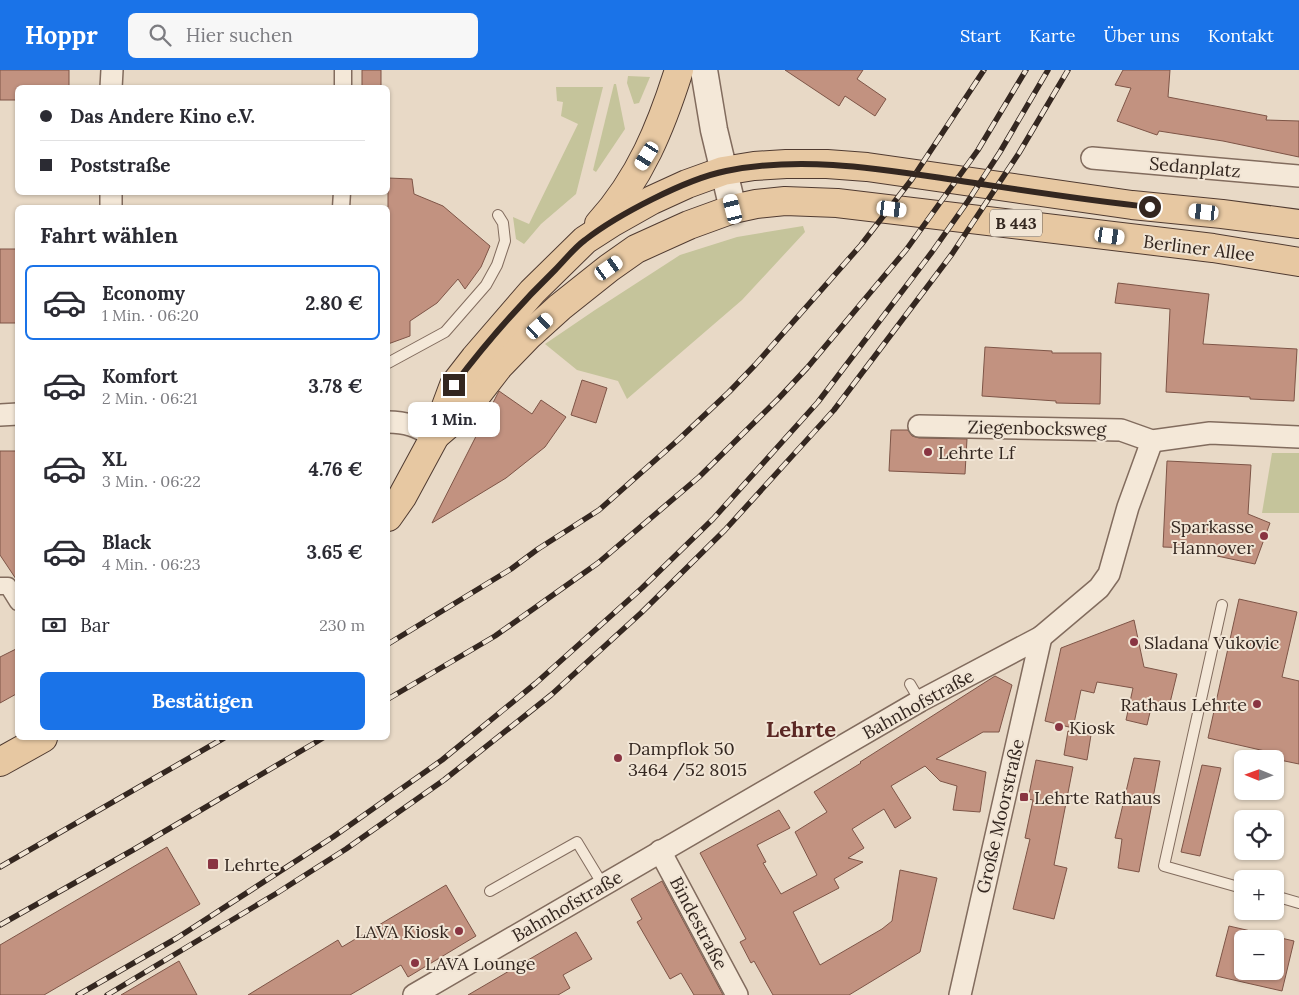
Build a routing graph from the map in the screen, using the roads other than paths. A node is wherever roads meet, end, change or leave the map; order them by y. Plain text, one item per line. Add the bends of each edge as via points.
1 (112, 70) edge
2 (343, 70) edge
3 (679, 70) edge
4 (704, 70) edge
5 (111, 85) edge
6 (343, 85) edge
7 (1092, 158) dead end
8 (724, 171) junction
9 (1299, 176) edge
10 (733, 209) junction
11 (498, 215) dead end
12 (1299, 224) edge
13 (585, 240) junction
14 (1299, 262) edge
15 (390, 362) edge
16 (15, 414) edge
17 (0, 415) edge
18 (390, 422) edge
19 (919, 426) dead end
20 (435, 436) junction
21 (1299, 437) edge
22 (1152, 441) junction
23 (390, 514) edge
24 (0, 586) edge
25 (15, 597) edge
26 (1222, 605) dead end
27 (1041, 637) junction
28 (39, 740) edge
29 (0, 762) edge
30 (660, 851) junction
31 (603, 885) junction
32 (1234, 886) edge
33 (490, 891) dead end
34 (1284, 899) edge
35 (1299, 903) edge
36 (961, 989) edge
37 (414, 995) edge
38 (737, 995) edge
39 (942, 995) edge

1 - 5 street
2 - 6 street
3 - 13 main road via 647,156 609,214
4 - 8 street
7 - 9 street, Sedanplatz
8 - 10 street
8 - 12 main road, Berliner Allee / B 443 via 754,166 827,164 867,167 1132,205
8 - 13 main road, B 443 via 652,200
10 - 14 main road, Berliner Allee / B 443 via 785,201 837,203 1213,248
10 - 20 main road, Berliner Allee / B 443 via 665,235 636,249 609,268 529,335 499,366 465,410
11 - 15 lane via 503,223 505,241 486,285 445,332
13 - 20 main road, B 443 via 532,292 454,385
16 - 17 street
18 - 20 street via 411,424
19 - 22 street, Ziegenbocksweg via 1121,430
20 - 23 main road, B 443
21 - 22 street via 1210,433
22 - 27 street, Bahnhofstraße via 1128,507 1109,574 1099,588
24 - 25 street via 8,586
26 - 32 lane via 1164,866
27 - 30 street, Bahnhofstraße via 915,692
27 - 36 street, Große Moorstraße
28 - 29 main road
30 - 31 street, Bahnhofstraße
30 - 38 street, Bindestraße
31 - 33 lane via 577,842
31 - 37 street, Bahnhofstraße
34 - 35 lane
36 - 39 street

